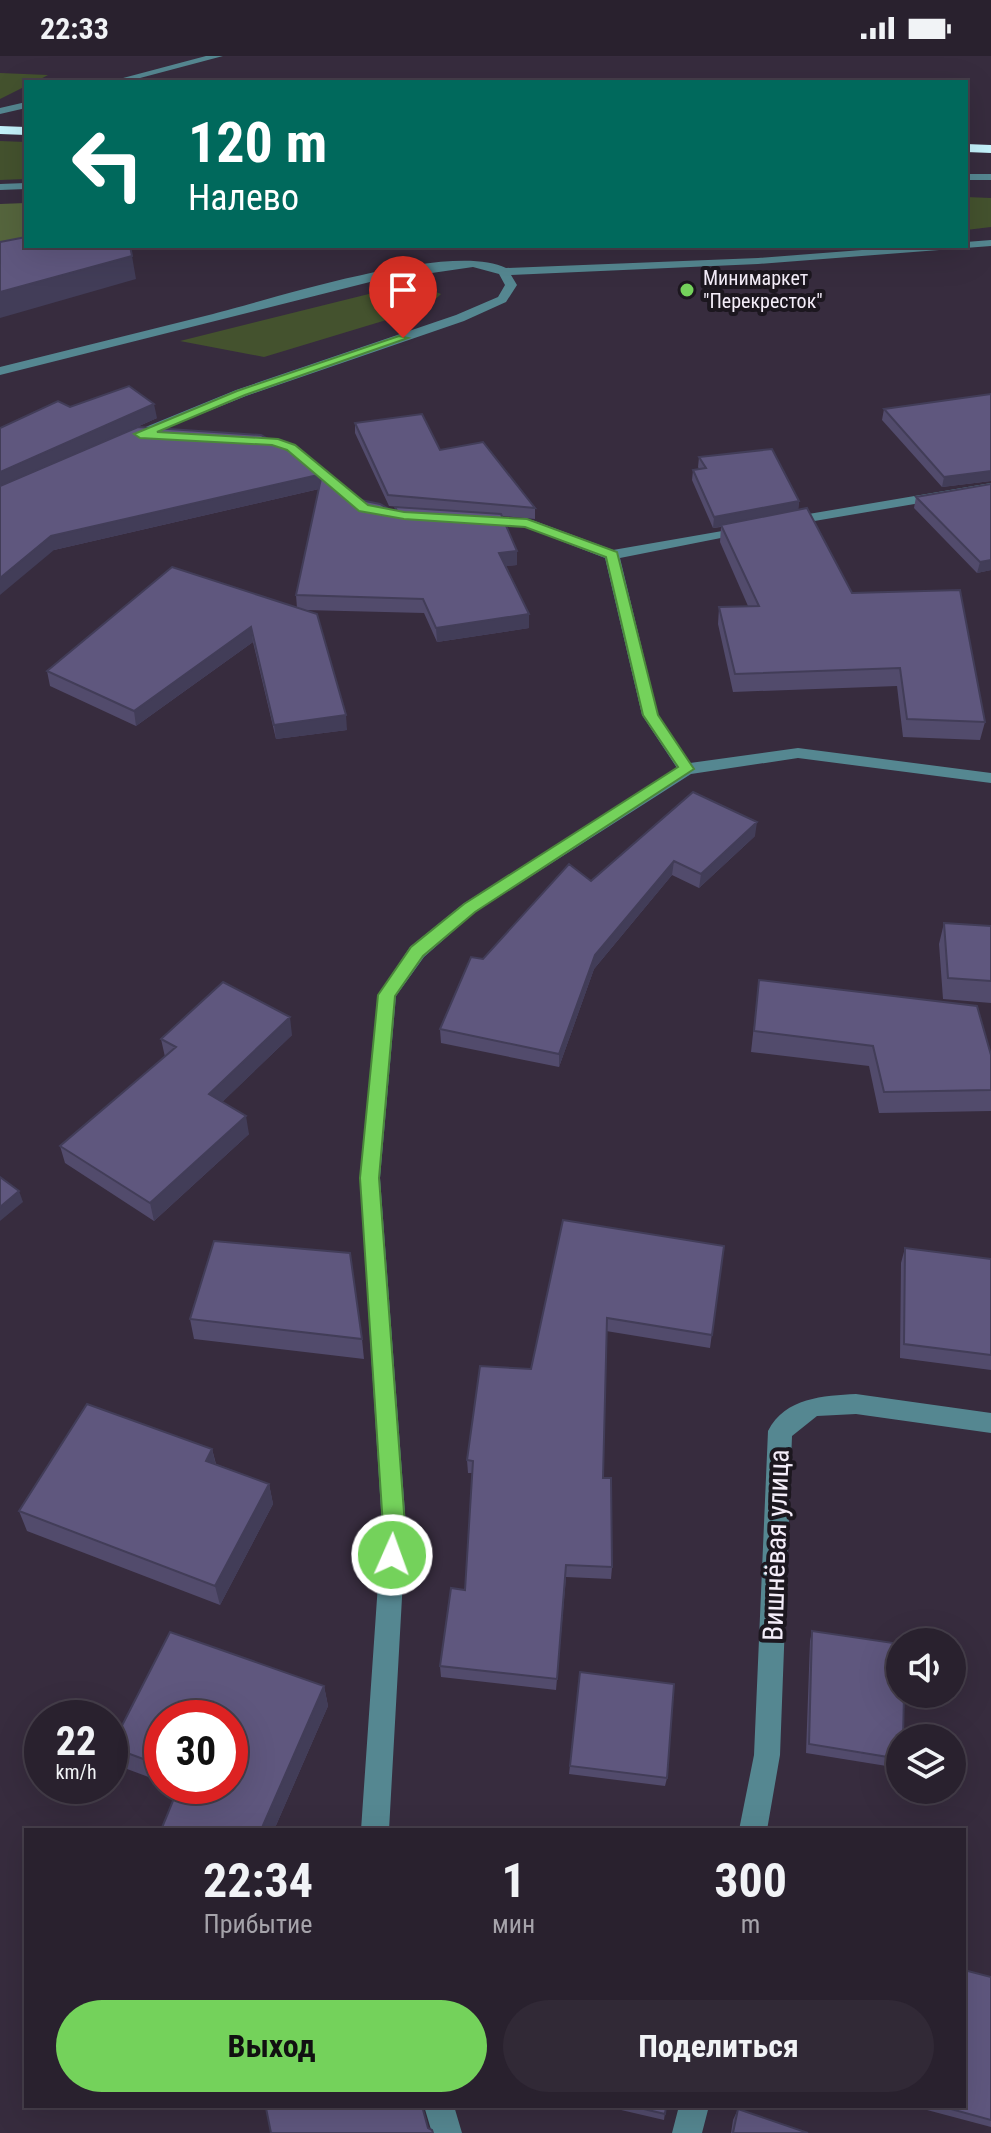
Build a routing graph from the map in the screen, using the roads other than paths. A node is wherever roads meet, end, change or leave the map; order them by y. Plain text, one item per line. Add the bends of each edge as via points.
1 (218, 56) edge
2 (121, 80) edge
3 (24, 105) edge
4 (0, 111) edge
5 (0, 130) edge
6 (24, 131) edge
7 (968, 148) edge
8 (991, 149) edge
9 (968, 177) edge
10 (991, 177) edge
11 (24, 186) edge
12 (0, 187) edge
13 (991, 243) edge
14 (968, 245) edge
15 (936, 248) edge
16 (504, 272) junction
17 (0, 371) edge
18 (140, 434) junction
19 (174, 436) edge
20 (234, 438) edge
21 (115, 444) edge
22 (991, 487) edge
23 (341, 491) edge
24 (460, 520) edge
25 (612, 555) junction
26 (686, 769) junction
27 (991, 778) edge
28 (991, 1423) edge
29 (375, 1828) edge
30 (753, 1828) edge
31 (440, 2108) edge
32 (693, 2108) edge
33 (447, 2133) edge
34 (687, 2133) edge

1 - 2 street
3 - 4 street
5 - 6 highway
7 - 8 highway
9 - 10 street
11 - 12 street
13 - 14 street
15 - 16 street
16 - 17 street via 473,264 370,278
16 - 18 street via 511,285 502,299 460,318 241,393
18 - 19 street
18 - 21 street
20 - 23 street via 291,448
22 - 25 street
24 - 25 street via 527,523
25 - 26 street via 650,715
26 - 27 street via 798,753
26 - 29 street via 469,908 417,952 387,995 370,1178 394,1526
28 - 30 street, Вишнёвая улица via 856,1404 812,1406 780,1431 767,1755
31 - 33 street
32 - 34 street

